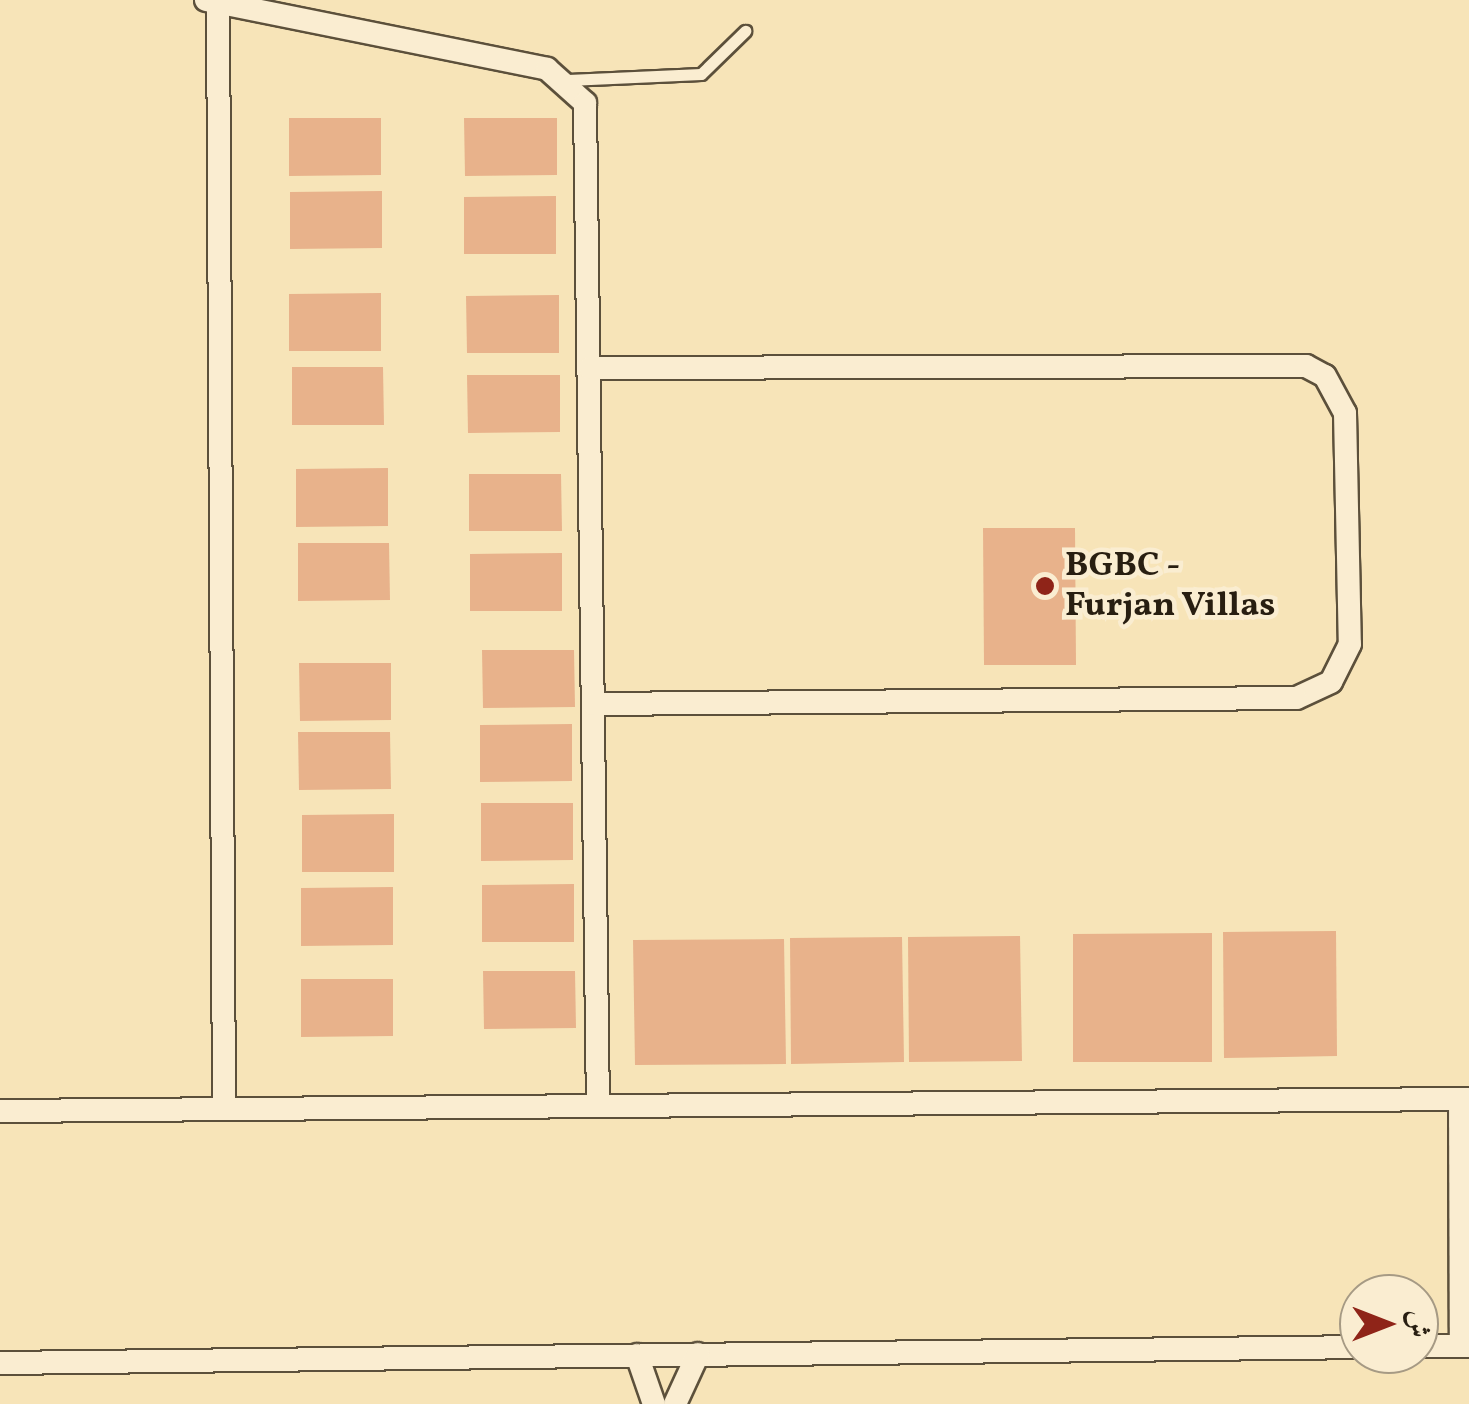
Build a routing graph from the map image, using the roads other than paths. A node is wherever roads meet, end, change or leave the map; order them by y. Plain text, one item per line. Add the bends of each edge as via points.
1 (212, 2) edge
2 (746, 31) dead end
3 (568, 80) junction
4 (590, 368) junction
5 (594, 704) junction
6 (1465, 1100) edge
7 (598, 1104) junction
8 (224, 1109) junction
9 (0, 1112) edge
10 (1339, 1346) edge
11 (1439, 1346) edge
12 (1465, 1346) edge
13 (698, 1354) junction
14 (638, 1355) junction
15 (0, 1363) edge
16 (654, 1404) edge
17 (675, 1404) edge

1 - 3 street
1 - 8 street
2 - 3 lane via 700,74
3 - 4 street via 587,117
4 - 5 street
4 - 5 street via 1306,366 1324,376 1345,413 1350,624 1331,682 1296,698
5 - 7 street
6 - 7 street
6 - 12 street
7 - 8 street
8 - 9 street
10 - 13 street
11 - 12 street
13 - 14 street
13 - 17 street
14 - 15 street
14 - 16 street

